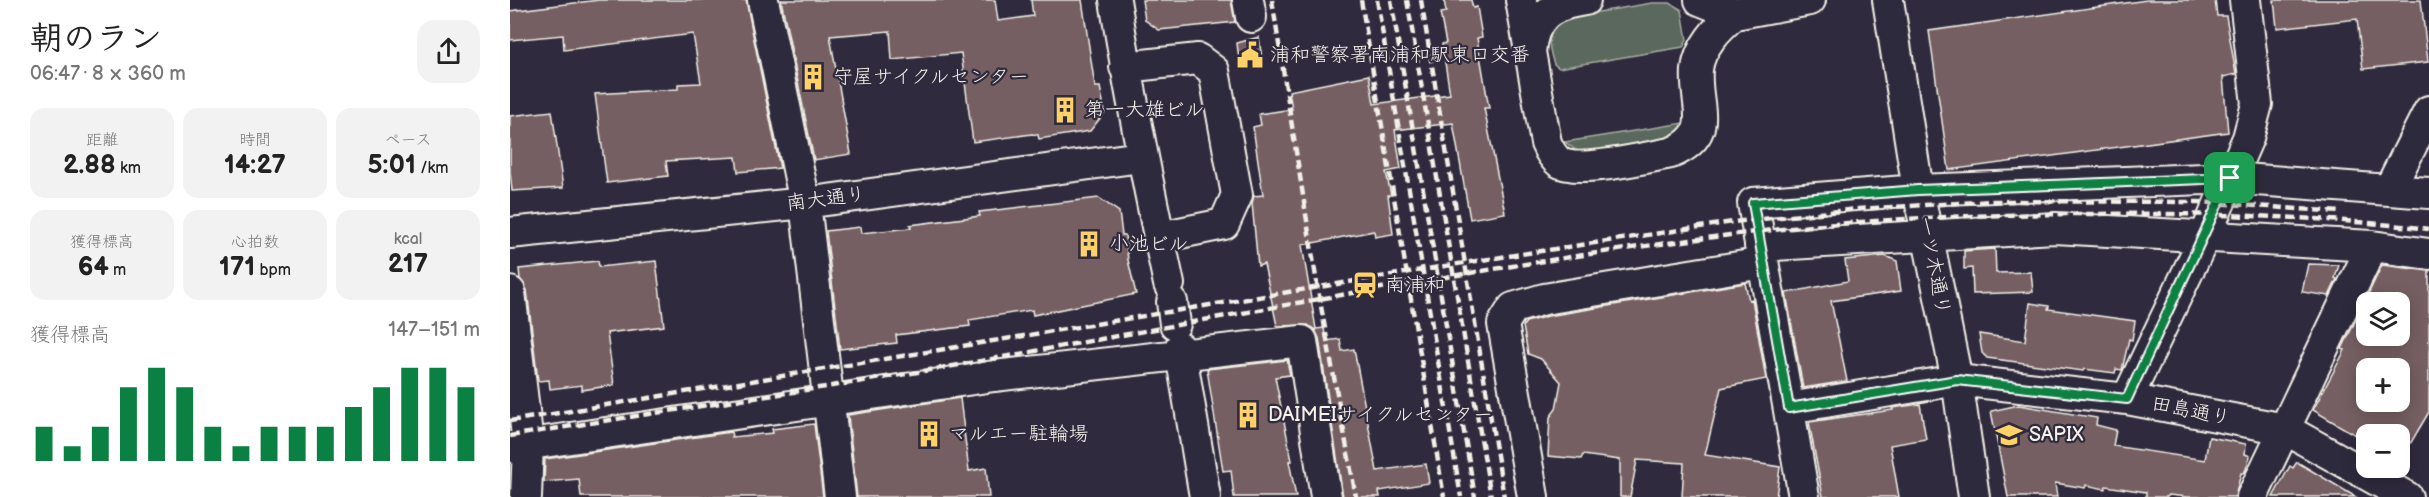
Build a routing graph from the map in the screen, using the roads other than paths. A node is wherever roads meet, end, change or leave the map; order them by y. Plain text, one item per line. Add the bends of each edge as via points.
1 (763, 0) edge
2 (1115, 0) edge
3 (1585, 0) edge
4 (1810, 0) edge
5 (1888, 0) edge
6 (2245, 0) edge
7 (1522, 1) edge
8 (1712, 4) edge
9 (1530, 52) junction
10 (1125, 67) junction
11 (2429, 111) edge
12 (1141, 157) junction
13 (2230, 178) junction
14 (1918, 190) junction
15 (2389, 190) junction
16 (2429, 193) edge
17 (805, 203) junction
18 (510, 233) edge
19 (1929, 236) junction
20 (2205, 236) junction
21 (1160, 237) junction
22 (2372, 246) junction
23 (1761, 254) junction
24 (2429, 254) edge
25 (510, 292) edge
26 (1175, 323) junction
27 (512, 325) edge
28 (1957, 380) junction
29 (2127, 399) junction
30 (829, 402) junction
31 (1789, 408) junction
32 (2285, 429) junction
33 (519, 446) edge
34 (526, 497) edge
35 (840, 497) edge
36 (1205, 497) edge
37 (1326, 497) edge
38 (1533, 497) edge
39 (1804, 497) edge
40 (1974, 497) edge
41 (2252, 497) edge
42 (2407, 497) edge

1 - 17 street
2 - 10 street
3 - 9 street via 1546,13 1534,31
4 - 8 street
5 - 14 street, 一ツ木通り
6 - 13 street via 2257,104 2248,138
7 - 9 street
8 - 9 street via 1721,24 1699,58 1702,113 1695,137 1671,153 1586,167 1559,162 1546,143
10 - 12 street
10 - 21 street via 1198,60 1214,71 1237,195 1224,224
11 - 15 street
12 - 17 street, 南大通り
12 - 21 street
13 - 14 street
13 - 15 street
13 - 20 street
14 - 19 street, 一ツ木通り
14 - 23 street via 1753,203
15 - 16 street
17 - 18 street, 南大通り
17 - 30 street
19 - 20 street via 2055,228
19 - 23 street
19 - 28 street, 一ツ木通り
20 - 22 street
20 - 29 street
21 - 26 street
22 - 24 street
22 - 32 street
23 - 31 street
23 - 38 street via 1513,308 1503,324
25 - 27 street
26 - 30 street via 994,376
26 - 36 street
26 - 37 street via 1302,341
27 - 33 street
28 - 29 street, 田島通り
28 - 31 street, 田島通り
28 - 40 street, 一ツ木通り
29 - 32 street, 田島通り
30 - 33 street
30 - 35 street
31 - 39 street
32 - 41 street
32 - 42 street, 田島通り
33 - 34 street

